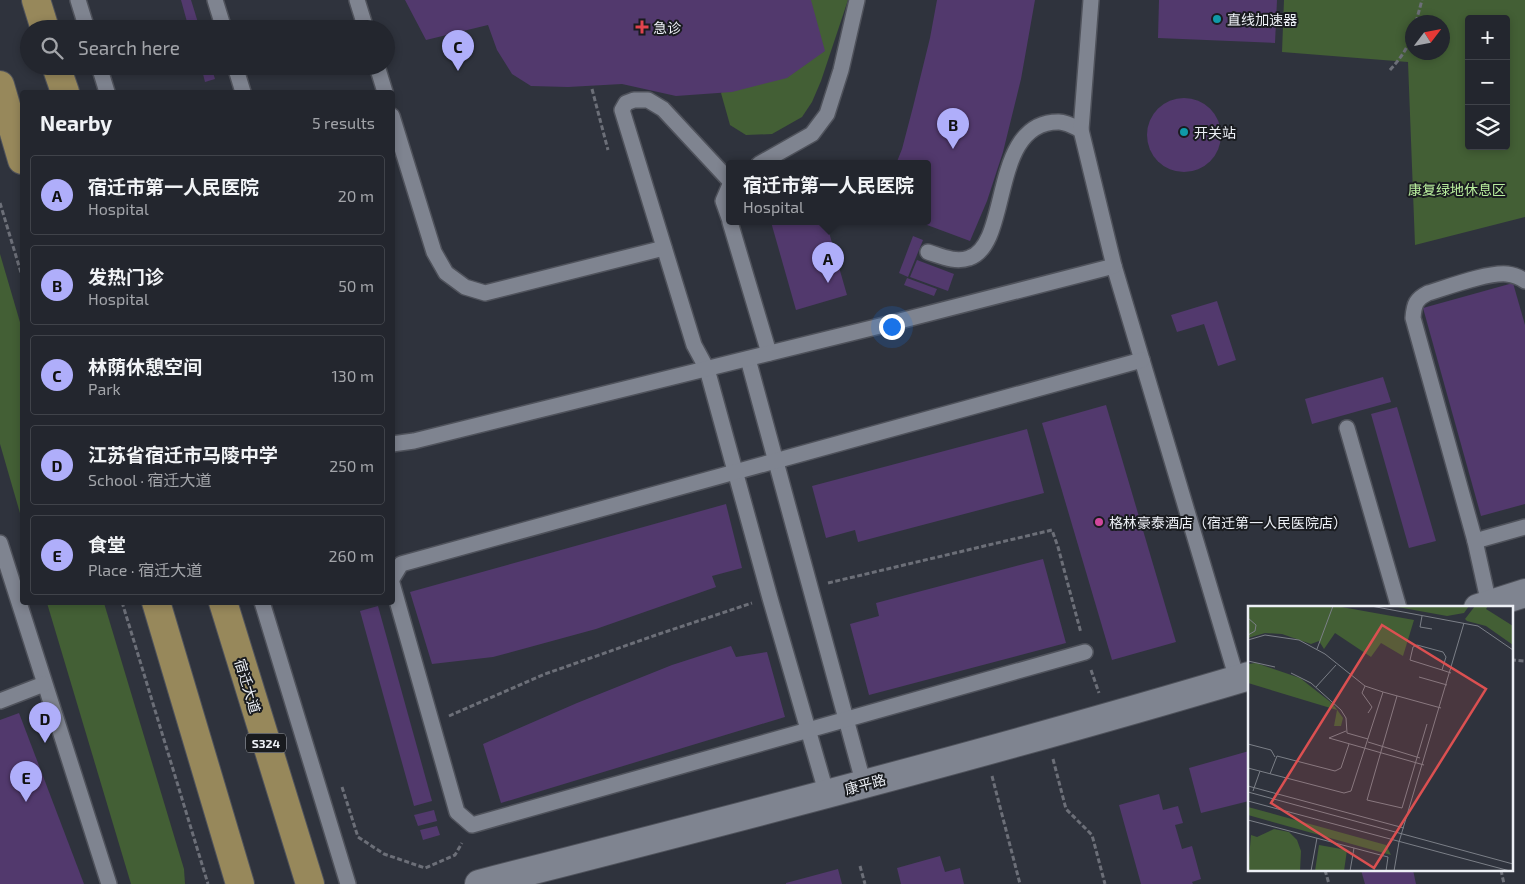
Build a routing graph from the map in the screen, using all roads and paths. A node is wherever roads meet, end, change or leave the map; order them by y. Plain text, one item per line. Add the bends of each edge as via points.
1 (36, 0) edge
2 (78, 0) edge
3 (214, 0) edge
4 (357, 0) edge
5 (857, 0) edge
6 (1091, 0) edge
7 (1422, 0) edge
8 (1418, 15) edge
9 (42, 20) edge
10 (84, 20) edge
11 (221, 20) edge
12 (363, 20) edge
13 (1405, 49) edge
14 (1390, 70) dead end
15 (59, 75) edge
16 (102, 75) edge
17 (238, 75) edge
18 (380, 75) edge
19 (0, 85) edge
20 (592, 89) dead end
21 (64, 90) edge
22 (106, 90) edge
23 (243, 90) edge
24 (384, 90) edge
25 (395, 126) edge
26 (1081, 130) junction
27 (608, 150) dead end
28 (20, 153) edge
29 (765, 160) edge
30 (726, 177) edge
31 (726, 194) edge
32 (0, 203) edge
33 (726, 209) edge
34 (731, 225) edge
35 (664, 248) junction
36 (928, 252) dead end
37 (1114, 266) junction
38 (20, 269) edge
39 (1525, 281) edge
40 (769, 353) junction
41 (748, 359) junction
42 (1142, 360) junction
43 (707, 369) junction
44 (1347, 428) dead end
45 (395, 444) edge
46 (776, 461) junction
47 (736, 472) junction
48 (1525, 527) edge
49 (1475, 541) junction
50 (0, 543) edge
51 (395, 573) edge
52 (1525, 593) edge
53 (395, 594) edge
54 (123, 605) edge
55 (157, 605) edge
56 (223, 605) edge
57 (263, 605) edge
58 (1398, 606) edge
59 (1484, 606) edge
60 (1086, 652) dead end
61 (1512, 660) edge
62 (1525, 661) edge
63 (1243, 678) edge
64 (44, 684) junction
65 (0, 701) edge
66 (846, 719) junction
67 (808, 730) junction
68 (1046, 734) junction
69 (985, 751) junction
70 (340, 781) dead end
71 (864, 785) junction
72 (827, 795) junction
73 (472, 825) junction
74 (860, 866) dead end
75 (109, 884) edge
76 (208, 884) edge
77 (240, 884) edge
78 (310, 884) edge
79 (348, 884) edge
80 (480, 884) edge
81 (865, 884) edge
82 (1020, 884) edge
83 (1106, 884) edge

1 - 9 main road
2 - 10 lane
3 - 11 lane
4 - 12 lane
5 - 29 lane via 827,114 812,134
6 - 26 lane
7 - 8 path
13 - 14 path
15 - 21 main road
16 - 22 lane
17 - 23 lane
18 - 24 lane
19 - 28 main road
20 - 27 path
25 - 35 lane via 434,252 446,273 465,288 484,293
26 - 36 lane via 1061,122 1044,124 1024,136 1011,160 989,237 982,249 970,258 958,260
26 - 37 lane
30 - 35 lane via 663,109 648,100 626,103 622,110
31 - 33 lane via 723,201
32 - 38 path
34 - 40 lane
35 - 43 lane via 694,345
37 - 40 lane
37 - 42 lane
39 - 49 lane via 1508,274 1495,274 1428,293 1418,298 1414,306 1413,318
40 - 41 lane
41 - 43 lane
41 - 46 lane
42 - 46 lane
42 - 63 lane
43 - 45 lane
43 - 47 lane
44 - 58 lane
46 - 47 lane
46 - 66 lane
47 - 51 lane via 401,564
47 - 67 lane
48 - 49 lane
49 - 59 lane
50 - 64 lane
52 - 59 street
53 - 73 lane via 457,812
54 - 76 path
55 - 77 main road
56 - 78 main road, 宿迁大道 / S324
57 - 79 lane
60 - 66 lane
61 - 62 path
63 - 68 street, 康平路
64 - 65 lane
64 - 75 lane
66 - 67 lane
66 - 71 lane
67 - 72 lane
67 - 73 lane
68 - 69 street, 康平路
68 - 83 path via 1066,809 1092,835
69 - 71 street, 康平路
69 - 82 path
70 - 73 path via 358,837 384,854 416,865 425,868 455,855
71 - 72 street, 康平路
72 - 80 street, 康平路
74 - 81 path

